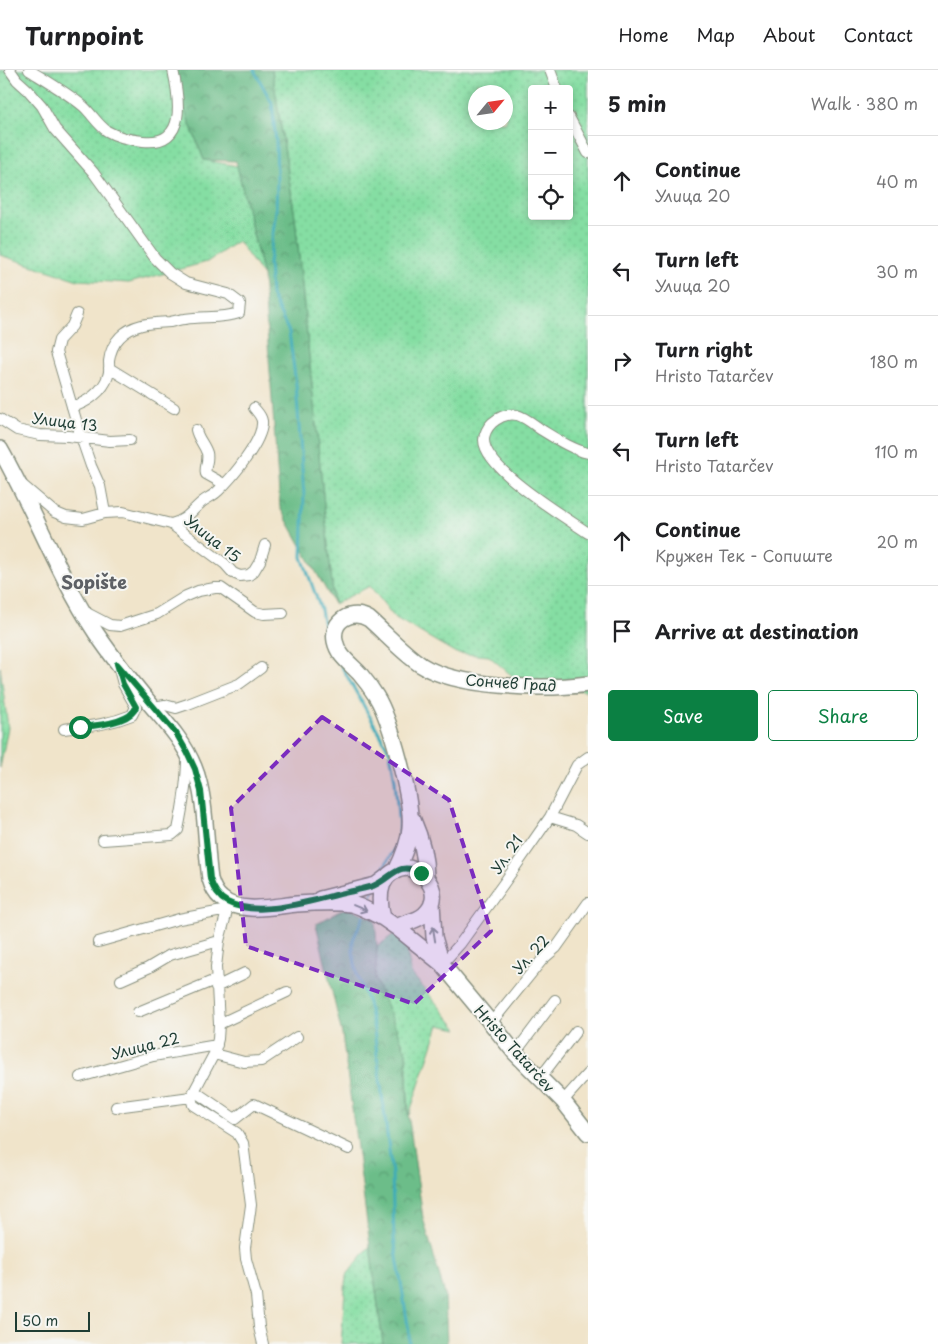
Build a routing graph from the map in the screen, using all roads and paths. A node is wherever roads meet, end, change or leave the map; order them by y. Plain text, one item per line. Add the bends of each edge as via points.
1 (10, 70) edge
2 (29, 70) edge
3 (173, 70) edge
4 (550, 70) edge
5 (16, 75) edge
6 (556, 85) edge
7 (573, 125) edge
8 (588, 153) edge
9 (77, 314) dead end
10 (109, 368) junction
11 (72, 408) junction
12 (174, 408) dead end
13 (254, 408) dead end
14 (0, 419) edge
15 (196, 430) dead end
16 (81, 437) junction
17 (130, 440) dead end
18 (0, 449) edge
19 (588, 453) edge
20 (18, 482) junction
21 (224, 484) junction
22 (105, 513) junction
23 (171, 524) junction
24 (588, 533) edge
25 (265, 545) dead end
26 (84, 612) junction
27 (282, 613) dead end
28 (117, 664) junction
29 (261, 668) dead end
30 (588, 684) edge
31 (153, 707) junction
32 (64, 729) dead end
33 (187, 752) junction
34 (588, 757) edge
35 (409, 813) junction
36 (550, 817) junction
37 (588, 833) edge
38 (103, 840) dead end
39 (392, 873) junction
40 (426, 877) junction
41 (432, 903) junction
42 (588, 903) edge
43 (300, 904) junction
44 (229, 907) junction
45 (383, 918) junction
46 (396, 927) junction
47 (219, 941) junction
48 (98, 942) dead end
49 (442, 964) junction
50 (245, 973) dead end
51 (121, 980) dead end
52 (216, 984) junction
53 (287, 992) dead end
54 (555, 1000) dead end
55 (138, 1012) dead end
56 (491, 1023) junction
57 (219, 1024) junction
58 (576, 1031) dead end
59 (297, 1037) dead end
60 (215, 1049) junction
61 (515, 1053) junction
62 (588, 1073) edge
63 (80, 1077) dead end
64 (540, 1078) junction
65 (192, 1094) junction
66 (563, 1102) junction
67 (116, 1107) dead end
68 (588, 1133) edge
69 (349, 1149) dead end
70 (263, 1344) edge

1 - 5 street
2 - 3 street via 83,107 108,132 149,142 164,139 177,124 179,113
4 - 6 street
5 - 10 street via 42,106 55,129 93,172 155,258 186,283 228,294 240,303 238,313 228,317 142,324 120,337 112,348
7 - 8 street
9 - 11 street via 72,326 59,340 56,352
10 - 11 street via 106,381 94,395
10 - 12 street
11 - 16 street
13 - 21 street via 262,421 260,433 239,469
14 - 16 street, Улица 13 via 17,430 40,436
15 - 21 street via 208,458 204,471
16 - 17 street, Улица 13 via 110,442
16 - 22 street via 100,486
18 - 20 main road
19 - 24 street via 567,445 517,415 496,420 484,439 500,468
20 - 22 street, Улица 15 via 43,504 66,517 83,519
20 - 26 main road
21 - 23 street via 181,522
22 - 23 street, Улица 15 via 123,512
23 - 25 street, Улица 15 via 240,576 249,576 254,571
26 - 27 street via 110,625 120,626 158,614 198,591 221,588 255,612
26 - 28 main road
28 - 31 main road
28 - 32 street via 123,684 136,707 132,715 96,726
29 - 31 street via 239,684 188,704 176,708 165,705
30 - 35 main road, Сончев Град via 527,686 450,677 421,665 363,615 347,616 335,630 335,642 342,656 382,707 406,786
31 - 33 main road via 176,733
33 - 38 street via 187,780 176,833
33 - 44 main road via 201,791 210,879 214,890
34 - 36 street, Ул. 21 via 577,765
35 - 39 main road via 409,837
35 - 40 main road via 421,842
36 - 37 street via 576,825
36 - 49 street, Ул. 21 via 466,936
39 - 40 main road via 409,868
39 - 43 main road via 376,885
39 - 45 main road via 381,889
40 - 41 main road via 433,892
41 - 46 main road via 420,918
49 -> 41 main road, Hristo Tatarčev via 434,937
42 - 56 street, Ул. 22 via 556,948 542,960
43 - 44 main road
43 -> 45 main road via 352,904
44 - 47 street
44 - 48 street
45 - 46 main road
46 - 49 main road, Hristo Tatarčev
47 - 51 street via 170,954
47 - 52 street
49 - 56 main road, Hristo Tatarčev
50 - 52 street
52 - 55 street
52 - 57 street
53 - 57 street
54 - 61 street
56 - 61 main road, Hristo Tatarčev
57 - 60 street
58 - 64 street
59 - 60 street, Улица 22 via 261,1061 244,1062
60 - 63 street, Улица 22 via 152,1056
60 - 65 street
61 - 64 main road, Hristo Tatarčev
62 - 66 street
64 - 66 main road, Hristo Tatarčev
65 - 67 street
65 - 69 street via 235,1119 254,1104
65 - 70 street via 192,1105 237,1133 243,1143 251,1205 246,1259 256,1295
66 - 68 main road, Hristo Tatarčev

